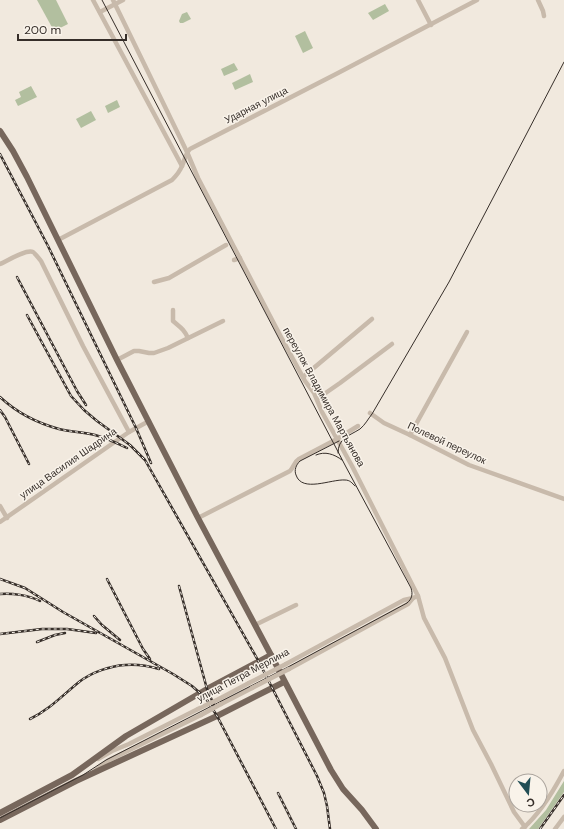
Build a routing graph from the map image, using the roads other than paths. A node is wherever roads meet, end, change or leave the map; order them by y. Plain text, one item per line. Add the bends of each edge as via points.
1 (94, 0) edge
2 (123, 0) edge
3 (418, 0) edge
4 (477, 0) edge
5 (538, 0) edge
6 (114, 2) edge
7 (100, 12) junction
8 (544, 16) dead end
9 (431, 25) junction
10 (0, 131) edge
11 (187, 152) junction
12 (182, 166) junction
13 (58, 240) junction
14 (226, 244) dead end
15 (240, 258) junction
16 (234, 260) dead end
17 (0, 264) edge
18 (154, 282) dead end
19 (173, 310) dead end
20 (372, 319) dead end
21 (223, 321) dead end
22 (467, 332) dead end
23 (188, 338) junction
24 (392, 344) dead end
25 (117, 360) junction
26 (303, 377) junction
27 (317, 399) junction
28 (370, 413) dead end
29 (148, 421) junction
30 (358, 426) dead end
31 (128, 432) junction
32 (410, 435) junction
33 (336, 439) junction
34 (564, 499) edge
35 (0, 506) edge
36 (7, 518) junction
37 (198, 518) junction
38 (0, 522) edge
39 (418, 596) junction
40 (413, 598) junction
41 (296, 605) dead end
42 (255, 625) junction
43 (271, 655) junction
44 (284, 682) junction
45 (82, 768) junction
46 (564, 772) edge
47 (72, 775) junction
48 (89, 775) junction
49 (76, 781) junction
50 (0, 813) edge
51 (564, 817) edge
52 (0, 820) edge
53 (523, 828) edge
54 (376, 829) edge
55 (555, 829) edge

1 - 7 street
2 - 6 street
3 - 9 street
4 - 9 street, Ударная улица
5 - 8 street
6 - 7 street
6 - 11 street, переулок Владимира Мартьянова
7 - 12 street
9 - 11 street, Ударная улица
10 - 13 main road via 13,151
11 - 12 street
11 - 15 street, переулок Владимира Мартьянова
12 - 13 street via 172,180
13 - 25 main road
14 - 18 street via 169,278
15 - 16 street
15 - 26 street, переулок Владимира Мартьянова
17 - 31 street via 27,252 33,252 41,261
19 - 23 street via 173,321 184,330
20 - 26 street
21 - 23 street
22 - 32 street
23 - 25 street via 156,352 136,351
24 - 27 street
25 - 29 main road
26 - 27 street, переулок Владимира Мартьянова
27 - 33 street, переулок Владимира Мартьянова
28 - 32 street, Полевой переулок via 384,423
29 - 31 street, улица Василия Шадрина
29 - 37 main road
30 - 33 street
31 - 36 street, улица Василия Шадрина
32 - 34 street, Полевой переулок via 469,465
33 - 37 street via 297,460 290,471
33 - 39 street, переулок Владимира Мартьянова
35 - 36 street
36 - 38 street, улица Василия Шадрина
37 - 42 main road
39 - 40 street, улица Петра Мерлина
39 - 53 street, переулок Владимира Мартьянова via 424,618 445,658 473,730
40 - 45 street, улица Петра Мерлина, bridge via 404,600 219,699
40 - 48 street, улица Петра Мерлина, bridge via 408,604 289,669 109,760
41 - 42 street
42 - 43 main road
43 - 44 main road
43 - 45 main road, улица Петра Мерлина via 126,736
44 - 48 main road, улица Петра Мерлина
44 - 54 main road via 331,770
45 - 47 main road, улица Петра Мерлина
46 - 53 street via 543,805
47 - 49 street
47 - 50 main road, улица Петра Мерлина
48 - 49 main road, улица Петра Мерлина
49 - 52 main road, улица Петра Мерлина
51 - 55 street

